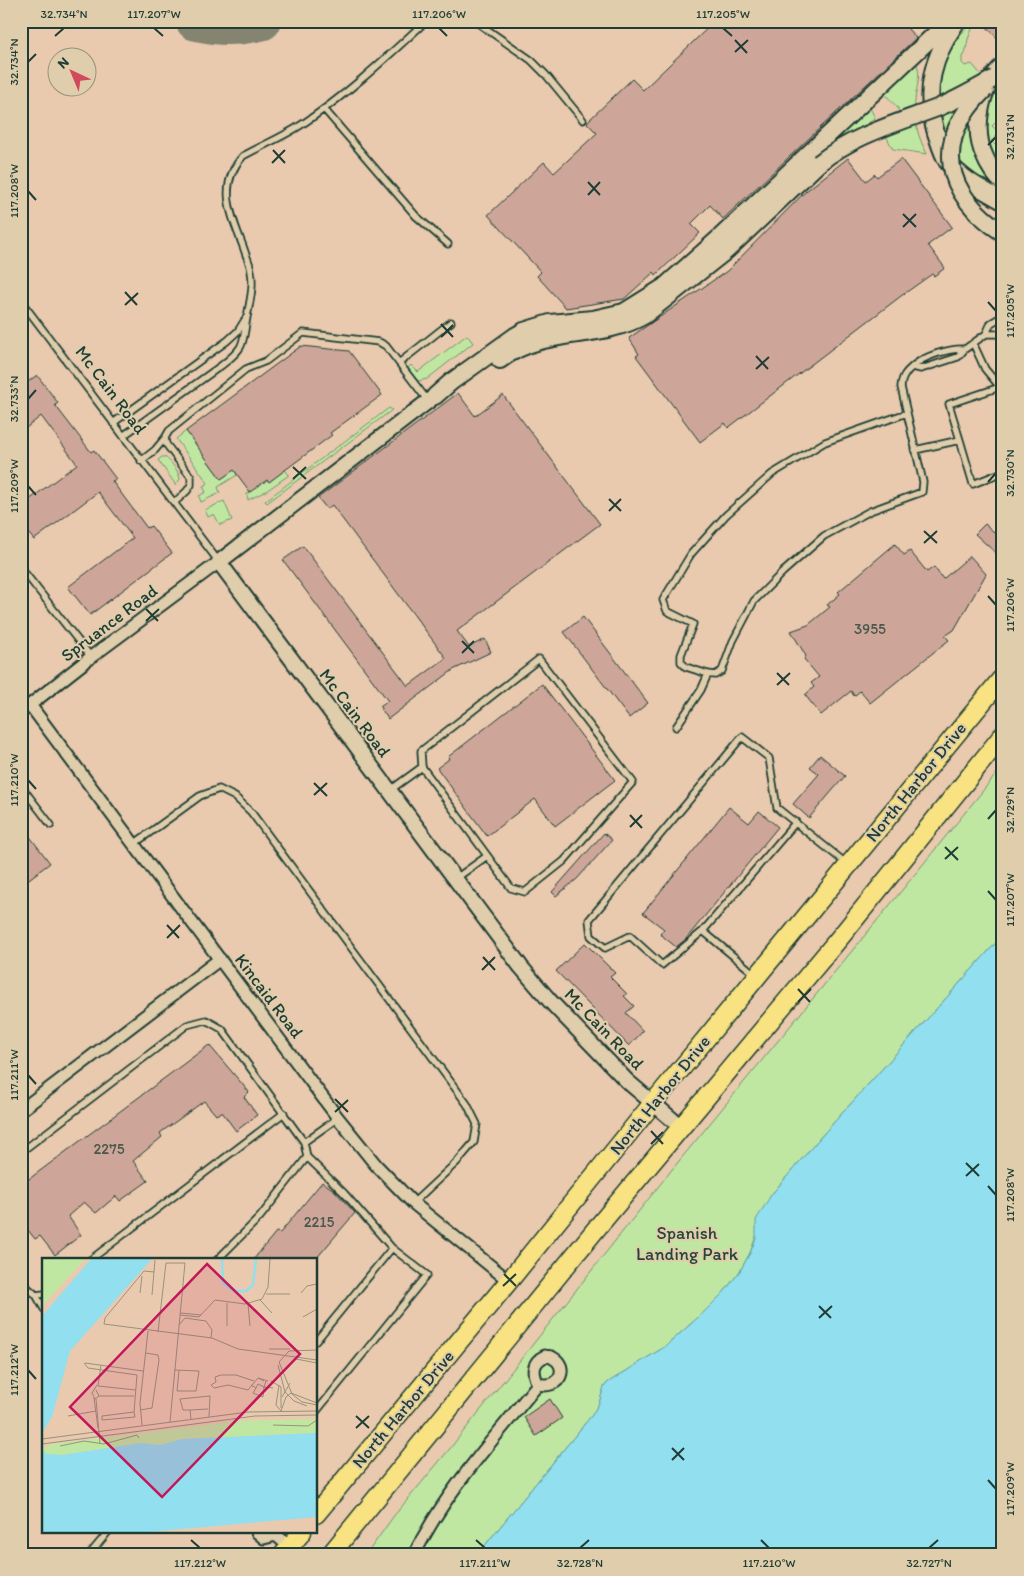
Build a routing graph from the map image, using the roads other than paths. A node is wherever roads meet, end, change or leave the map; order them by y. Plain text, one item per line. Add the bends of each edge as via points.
1 (426, 21) edge
2 (475, 21) edge
3 (949, 21) edge
4 (957, 21) edge
5 (1000, 72) edge
6 (324, 109) junction
7 (583, 120) dead end
8 (1003, 183) edge
9 (1003, 201) edge
10 (1003, 233) edge
11 (448, 244) dead end
12 (21, 301) edge
13 (1003, 316) edge
14 (247, 317) junction
15 (452, 322) dead end
16 (1003, 332) edge
17 (986, 334) junction
18 (973, 343) junction
19 (399, 363) junction
20 (1002, 387) edge
21 (431, 398) junction
22 (907, 412) junction
23 (113, 423) junction
24 (123, 436) junction
25 (165, 438) junction
26 (960, 440) junction
27 (915, 450) junction
28 (142, 461) junction
29 (1003, 472) edge
30 (174, 503) junction
31 (218, 562) junction
32 (21, 568) edge
33 (91, 657) junction
34 (708, 674) junction
35 (1003, 676) edge
36 (26, 709) edge
37 (676, 727) dead end
38 (1003, 735) edge
39 (422, 767) junction
40 (21, 786) edge
41 (389, 791) junction
42 (796, 822) junction
43 (51, 825) dead end
44 (134, 844) junction
45 (487, 856) junction
46 (848, 865) junction
47 (455, 879) junction
48 (703, 931) junction
49 (220, 959) junction
50 (757, 976) junction
51 (653, 1103) junction
52 (21, 1110) edge
53 (284, 1112) junction
54 (338, 1118) junction
55 (681, 1127) junction
56 (304, 1142) junction
57 (21, 1152) edge
58 (307, 1156) junction
59 (413, 1203) junction
60 (392, 1248) junction
61 (93, 1258) edge
62 (219, 1258) edge
63 (21, 1277) edge
64 (509, 1281) junction
65 (42, 1294) edge
66 (36, 1295) junction
67 (42, 1306) edge
68 (318, 1339) edge
69 (538, 1384) dead end
70 (318, 1410) edge
71 (318, 1512) edge
72 (106, 1534) edge
73 (259, 1534) edge
74 (276, 1534) edge
75 (301, 1534) edge
76 (291, 1552) edge
77 (89, 1555) edge
78 (330, 1555) edge
79 (414, 1555) edge

1 - 6 lane via 359,83
2 - 7 lane via 531,60
3 - 21 main road via 664,286 624,312 550,323 524,331
4 - 9 main road via 935,64 930,88 933,122 946,160 981,189
5 - 8 main road via 985,94 979,126 984,156
5 - 10 main road, bridge via 960,120 952,141 951,156 954,176 962,195 988,223
5 - 21 main road, bridge via 952,101 838,148 726,251 637,320 528,344 478,375
6 - 11 lane via 416,216
6 - 14 lane via 300,126 244,156 229,179 229,203 251,270
12 - 23 lane, Mc Cain Road
13 - 17 lane via 991,323
14 - 23 lane via 227,341
14 - 24 lane via 242,346 234,355
15 - 19 lane
16 - 17 lane
17 - 18 lane
18 - 20 lane via 985,369
18 - 22 lane via 965,349 918,361 905,373 901,387
19 - 21 lane
19 - 25 lane via 379,342 303,333 266,361 246,369 169,431
20 - 26 lane via 949,404
21 - 31 street
22 - 27 lane
22 - 34 lane via 825,442 772,474 726,515 691,554 663,600 667,611 693,624 681,662 686,668
23 - 24 lane, Mc Cain Road
24 - 28 lane, Mc Cain Road
25 - 28 lane
25 - 30 lane via 191,477 187,492
26 - 27 lane
26 - 29 lane via 973,484
27 - 34 lane via 923,482 922,492 870,511 824,536 754,601 722,670 715,675
28 - 30 lane, Mc Cain Road
30 - 31 lane, Mc Cain Road
31 - 33 street, Spruance Road
31 - 41 street, Mc Cain Road
32 - 33 lane
33 - 36 street, Spruance Road
34 - 37 lane
35 - 46 main road, North Harbor Drive
36 - 44 street, Kincaid Road
38 - 55 main road, North Harbor Drive via 842,935
39 - 41 lane
39 - 45 lane
39 - 45 lane via 421,751 539,659 633,782 564,862 525,892 511,888
40 - 43 lane
41 - 47 street, Mc Cain Road
42 - 46 lane
42 - 48 lane
42 - 48 lane via 777,808 769,758 742,736 590,920 590,936 605,948 630,936 662,965
44 - 49 street, Kincaid Road
44 - 59 lane via 200,796 219,789 235,797 251,812 467,1104 477,1124 474,1142
45 - 47 lane
46 - 50 main road, North Harbor Drive
47 - 51 street, Mc Cain Road via 550,1001 627,1081
48 - 50 lane
49 - 52 street
49 - 54 street, Kincaid Road
50 - 51 main road, North Harbor Drive
51 - 55 street, Mc Cain Road
51 - 64 main road, North Harbor Drive
53 - 56 lane
53 - 57 lane via 222,1029 206,1020 187,1025
53 - 61 lane
54 - 56 lane
54 - 59 street, Kincaid Road via 376,1165
55 - 78 main road, North Harbor Drive
56 - 58 lane
58 - 60 lane
58 - 62 lane via 260,1217
59 - 64 street, Kincaid Road
60 - 68 lane
60 - 70 lane via 427,1275
63 - 66 lane
64 - 71 main road, North Harbor Drive
65 - 66 lane
66 - 67 lane
69 - 79 street via 448,1496
72 - 77 lane
73 - 74 street via 264,1538
74 - 76 street
75 - 76 main road

